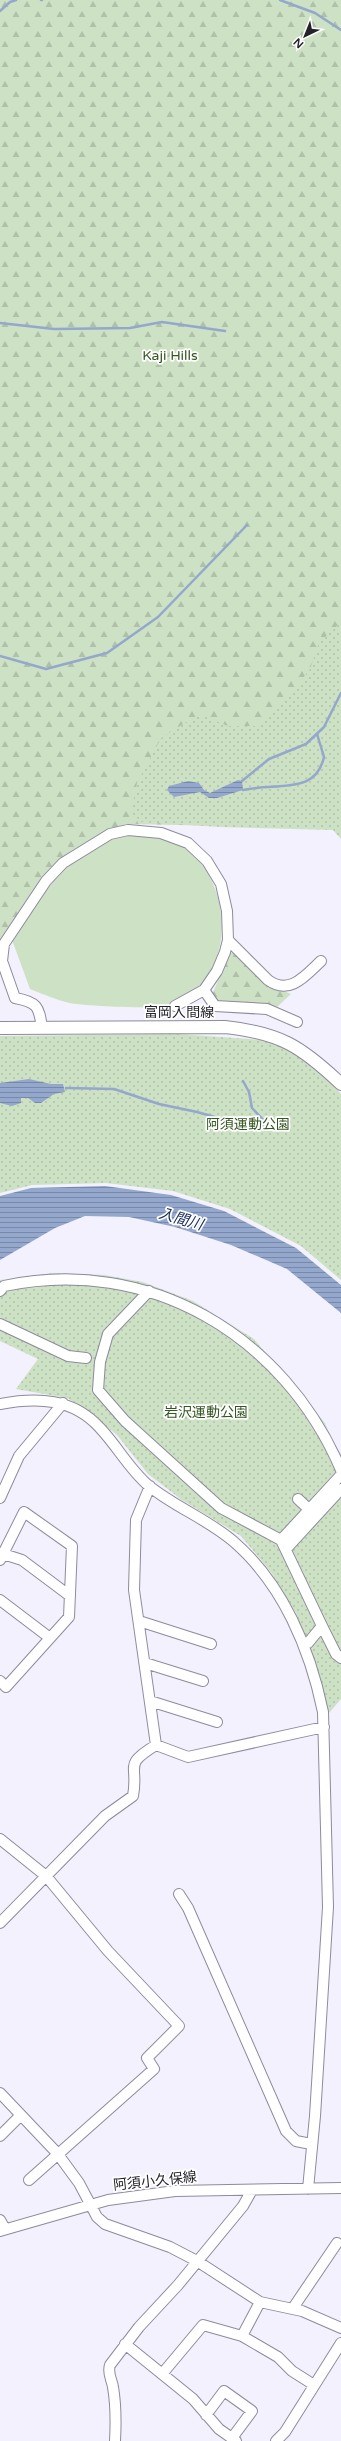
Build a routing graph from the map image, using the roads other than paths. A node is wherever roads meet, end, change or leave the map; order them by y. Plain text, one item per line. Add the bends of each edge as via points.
1 (228, 940) junction
2 (321, 961) dead end
3 (204, 990) junction
4 (175, 1006) dead end
5 (297, 1022) dead end
6 (0, 1028) edge
7 (42, 1028) junction
8 (341, 1084) edge
9 (0, 1291) edge
10 (148, 1291) junction
11 (0, 1324) edge
12 (94, 1360) junction
13 (63, 1403) junction
14 (0, 1404) edge
15 (341, 1470) edge
16 (341, 1475) edge
17 (150, 1486) junction
18 (341, 1489) edge
19 (0, 1498) edge
20 (298, 1499) dead end
21 (313, 1513) junction
22 (284, 1545) junction
23 (1, 1556) edge
24 (70, 1596) junction
25 (0, 1600) edge
26 (139, 1621) junction
27 (322, 1626) junction
28 (50, 1638) junction
29 (308, 1643) dead end
30 (210, 1644) dead end
31 (341, 1658) edge
32 (145, 1663) junction
33 (203, 1681) dead end
34 (0, 1682) edge
35 (150, 1701) junction
36 (217, 1722) dead end
37 (324, 1727) junction
38 (156, 1745) junction
39 (0, 1839) edge
40 (46, 1876) junction
41 (179, 1894) dead end
42 (0, 1923) edge
43 (0, 2093) edge
44 (20, 2116) junction
45 (0, 2136) edge
46 (311, 2144) junction
47 (57, 2153) junction
48 (29, 2180) dead end
49 (339, 2188) edge
50 (308, 2189) junction
51 (252, 2190) junction
52 (90, 2204) junction
53 (2, 2227) edge
54 (337, 2243) dead end
55 (197, 2261) junction
56 (260, 2302) junction
57 (293, 2308) junction
58 (341, 2328) edge
59 (242, 2336) junction
60 (341, 2343) edge
61 (125, 2344) junction
62 (162, 2374) junction
63 (314, 2385) junction
64 (206, 2415) junction
65 (234, 2440) edge
66 (115, 2441) edge
67 (276, 2441) edge

1 - 2 street via 268,980 277,984 296,984
1 - 3 street via 217,971
1 - 7 street via 227,910 221,884 216,873 196,850 188,843 161,832 128,830 110,834 63,864 46,881 2,948 2,961 15,998 31,1002 39,1010
3 - 4 street
3 - 5 street via 215,1006 267,1009
6 - 7 main road, 富岡入間線
7 - 8 main road, 富岡入間線 via 225,1027 259,1031 287,1041 308,1055
9 - 10 street via 4,1286 24,1282 75,1278 117,1283
10 - 12 street via 108,1334
10 - 15 street via 214,1322 247,1343 282,1376 323,1433
11 - 12 street via 68,1356
12 - 22 street via 98,1390 125,1421 221,1508
13 - 14 street via 18,1400
13 - 17 street via 85,1414 101,1429 130,1468
13 - 19 street via 19,1456
16 - 21 street
17 - 26 street via 136,1520 134,1590
17 - 37 street via 232,1541 270,1581 298,1632 312,1668 318,1686
18 - 21 street
20 - 21 street
21 - 22 street
22 - 27 street
23 - 24 street via 22,1560
23 - 24 street via 24,1512 72,1546
24 - 28 street via 69,1617
25 - 28 street
26 - 30 street
26 - 32 street
27 - 29 street
27 - 31 street via 336,1654
28 - 34 street via 6,1687
32 - 33 street
32 - 35 street
35 - 36 street
35 - 38 street
37 - 38 street via 188,1757
37 - 46 street via 328,1907
38 - 40 street via 137,1756 133,1764 133,1796 105,1816
39 - 40 street
40 - 42 street
40 - 47 street via 108,1950 179,2026 147,2058 154,2069
41 - 46 street via 188,1908 286,2131 296,2141
43 - 44 street
44 - 45 street
44 - 47 street
46 - 50 street
47 - 48 street
47 - 52 street via 79,2183
49 - 50 street, 阿須小久保線
50 - 51 street, 阿須小久保線
51 - 52 street, 阿須小久保線 via 175,2191
51 - 55 street via 243,2206
52 - 53 street, 阿須小久保線
52 - 55 street via 97,2217 105,2224 170,2247
54 - 57 street
55 - 56 street
55 - 61 street
56 - 57 street
56 - 59 street
57 - 58 street
59 - 62 street via 203,2325
59 - 63 street via 278,2357 292,2371
60 - 63 street
61 - 62 street
61 - 66 street via 109,2368 114,2402
62 - 64 street via 193,2399
63 - 67 street via 285,2432
64 - 65 street
64 - 65 street via 224,2391 252,2411

